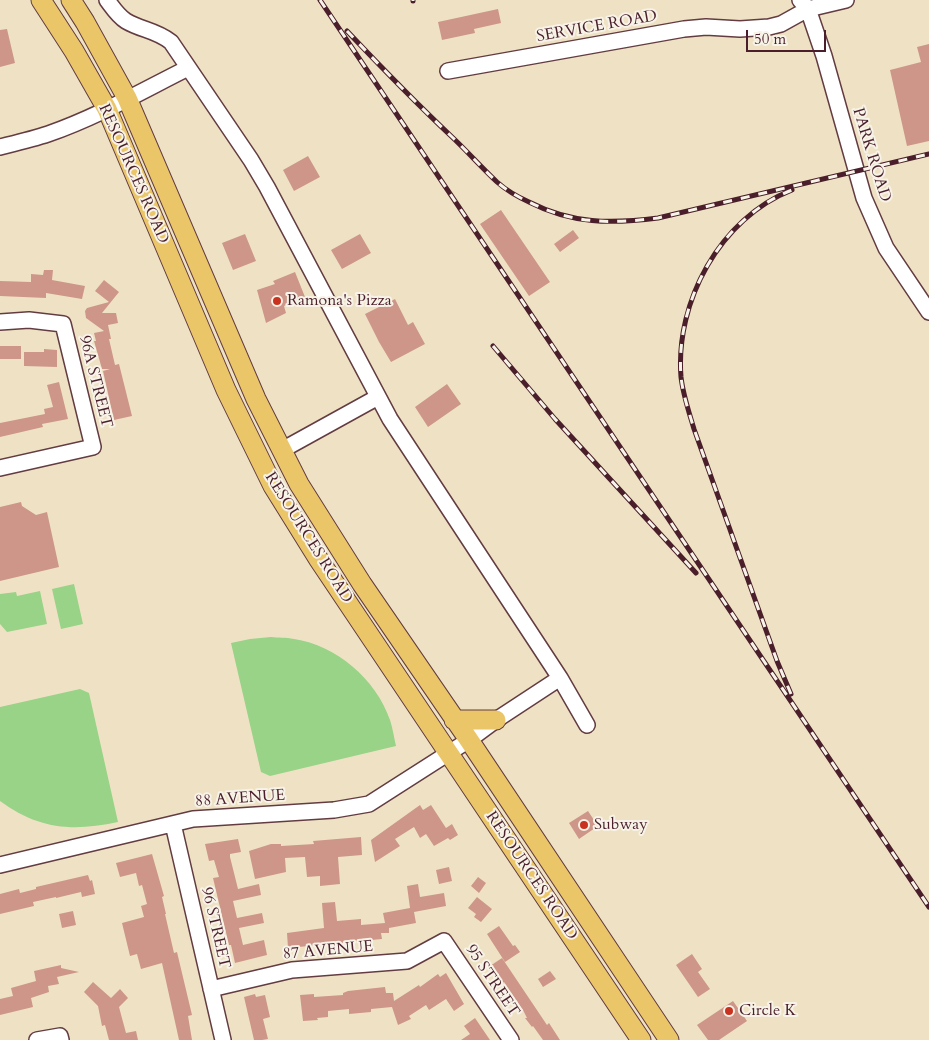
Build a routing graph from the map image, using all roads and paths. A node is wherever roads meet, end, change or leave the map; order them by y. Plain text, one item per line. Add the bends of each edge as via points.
1 (41, 0) edge
2 (70, 0) edge
3 (107, 0) edge
4 (846, 0) edge
5 (804, 4) edge
6 (188, 68) junction
7 (448, 71) dead end
8 (127, 98) junction
9 (106, 110) junction
10 (0, 147) edge
11 (929, 312) edge
12 (0, 322) edge
13 (378, 397) junction
14 (282, 450) junction
15 (0, 468) edge
16 (560, 678) junction
17 (454, 720) junction
18 (496, 720) junction
19 (586, 725) dead end
20 (469, 740) junction
21 (448, 753) junction
22 (173, 824) junction
23 (0, 865) edge
24 (444, 941) joint
25 (211, 989) junction
26 (61, 1038) edge
27 (37, 1040) edge
28 (223, 1040) edge
29 (510, 1040) edge
30 (641, 1040) edge
31 (669, 1040) edge

1 - 9 main road, RESOURCES ROAD
2 - 8 main road, RESOURCES ROAD
3 - 6 street via 126,22 156,32 170,42
4 - 5 street, SERVICE ROAD
5 - 7 street, SERVICE ROAD via 781,24 768,27 684,29
5 - 11 street, PARK ROAD via 824,56 864,198 886,248
6 - 8 street
6 - 13 street via 267,187
8 - 9 street
8 - 14 main road, RESOURCES ROAD via 256,399
9 - 10 street via 48,134
9 - 21 main road, RESOURCES ROAD via 226,390 273,486 318,560
12 - 15 street, 96A STREET via 29,320 63,324 93,447
13 - 14 street
13 - 16 street
14 - 17 main road, RESOURCES ROAD via 299,484 362,584
16 - 18 street, 88 AVENUE
16 - 19 street
17 - 18 main road
17 - 20 main road, RESOURCES ROAD
18 - 20 street, 88 AVENUE
20 - 21 street, 88 AVENUE
20 - 31 main road, RESOURCES ROAD
21 - 22 street, 88 AVENUE via 380,798 355,808 193,819
21 - 30 main road, RESOURCES ROAD
22 - 23 street, 88 AVENUE
22 - 25 street, 96 STREET
24 - 25 street, 87 AVENUE via 407,961 292,970
24 - 29 street, 95 STREET
25 - 28 street, 96 STREET
26 - 27 street

